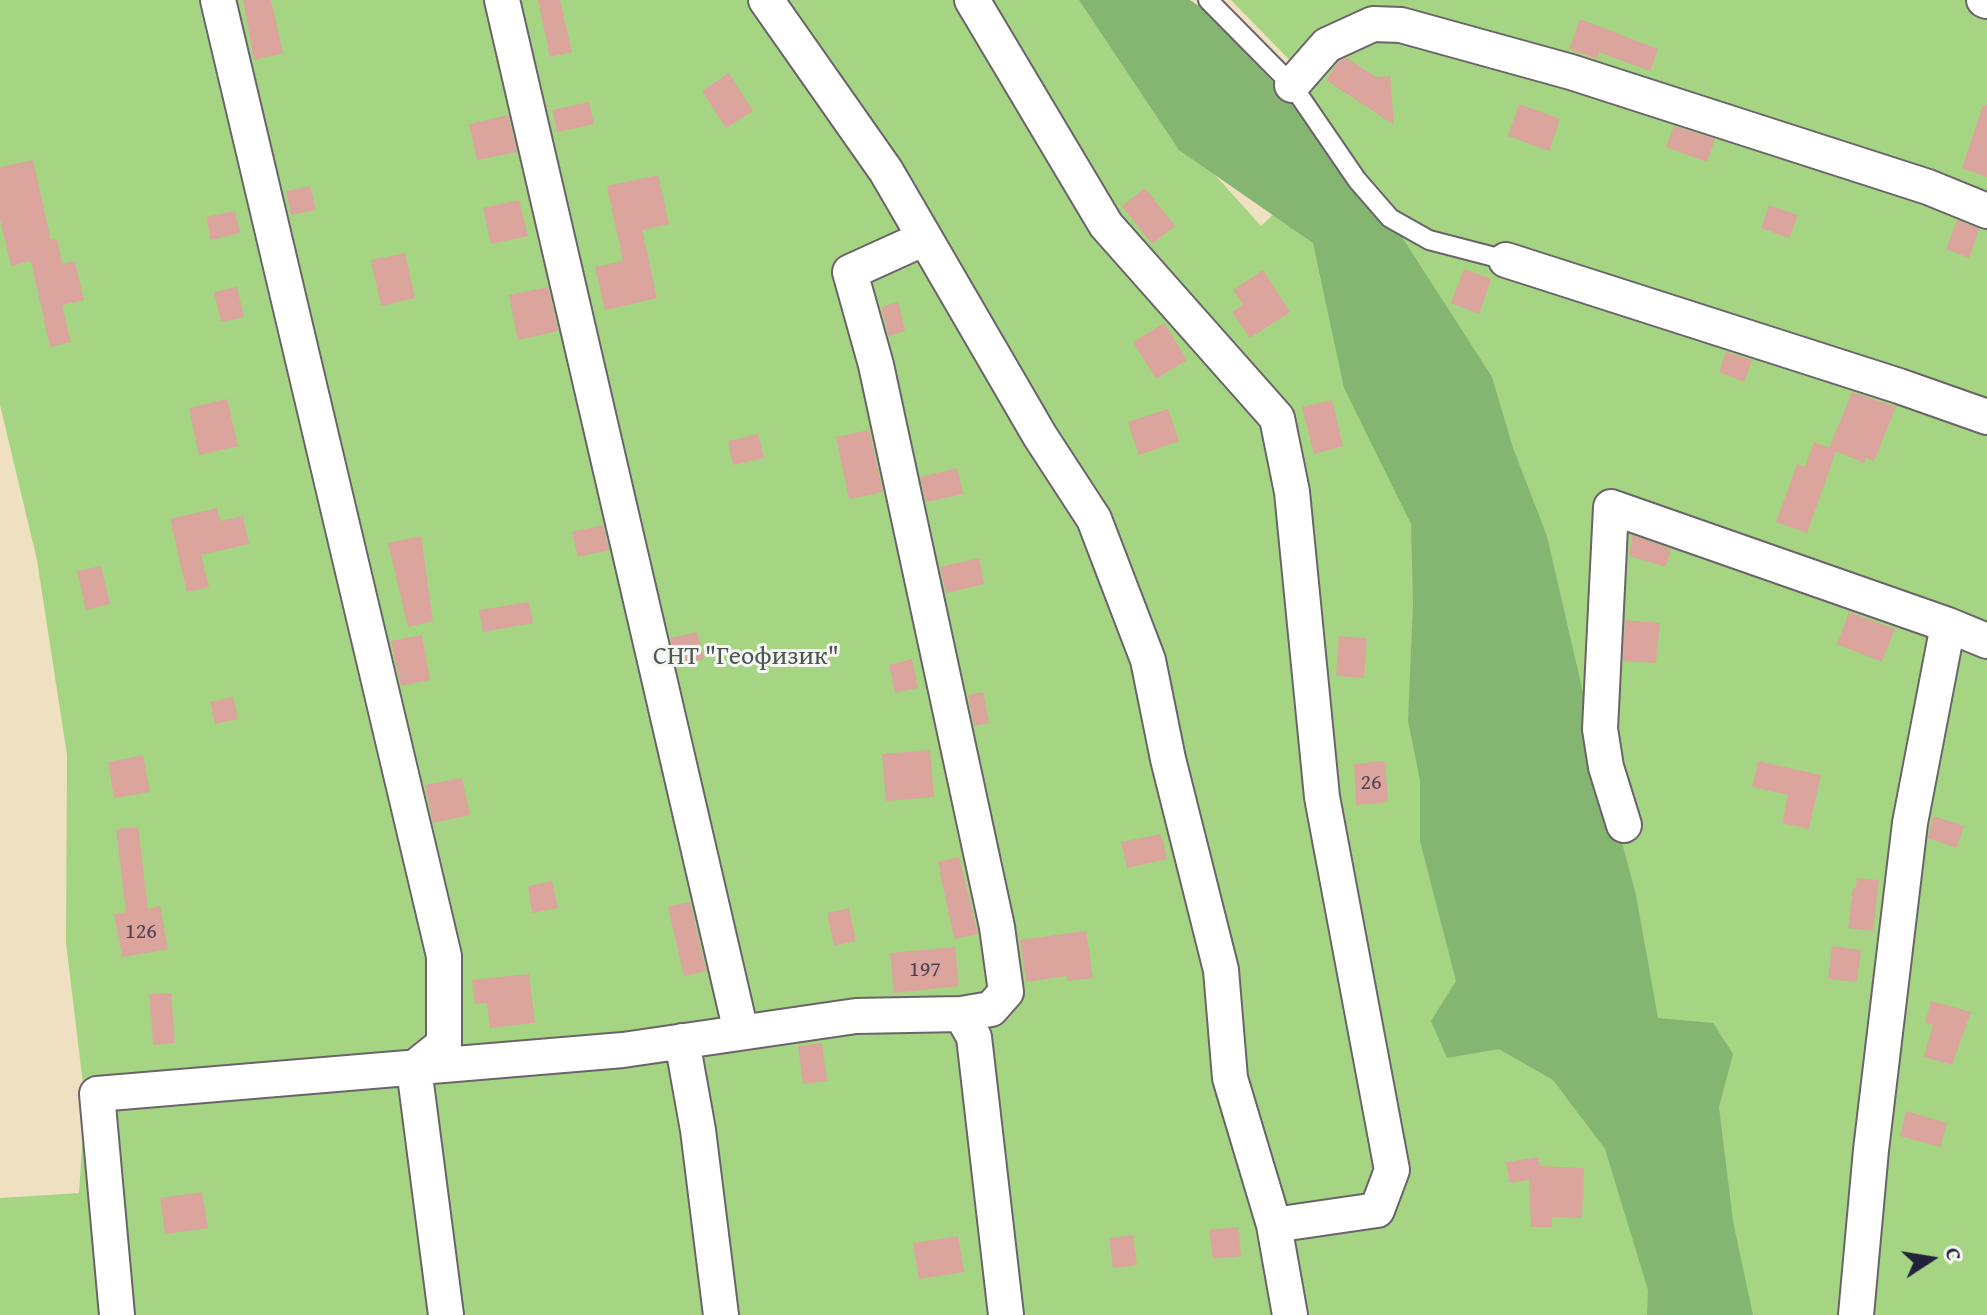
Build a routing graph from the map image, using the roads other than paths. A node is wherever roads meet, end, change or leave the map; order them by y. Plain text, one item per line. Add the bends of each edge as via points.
1 (218, 0) edge
2 (502, 0) edge
3 (766, 0) edge
4 (972, 0) edge
5 (1208, 0) edge
6 (1292, 85) junction
7 (1987, 211) edge
8 (925, 238) junction
9 (1506, 260) joint
10 (1987, 417) edge
11 (1948, 625) junction
12 (1987, 641) edge
13 (1624, 825) dead end
14 (961, 1014) junction
15 (741, 1032) junction
16 (682, 1041) junction
17 (414, 1068) junction
18 (1274, 1225) junction
19 (117, 1315) edge
20 (446, 1315) edge
21 (721, 1315) edge
22 (1006, 1315) edge
23 (1290, 1315) edge
24 (1856, 1315) edge

1 - 17 street via 444,956 444,1044
2 - 15 street
3 - 8 street via 886,171
4 - 18 street via 1106,225 1277,418 1292,492 1322,797 1392,1170 1377,1210
5 - 6 lane
6 - 7 street via 1327,45 1373,24 1401,25 1586,77 1928,187
6 - 9 lane via 1357,180 1390,218 1429,240
8 - 14 street via 850,272 876,365 997,927 1006,992 991,1009
8 - 18 street via 1094,519 1148,660 1221,970 1230,1078
9 - 10 street
11 - 12 street
11 - 13 street via 1611,507 1600,729
11 - 24 street via 1910,823
14 - 15 street via 856,1016
14 - 22 street via 974,1037
15 - 16 street
16 - 17 street
16 - 21 street
17 - 19 street via 97,1094
17 - 20 street
18 - 23 street

